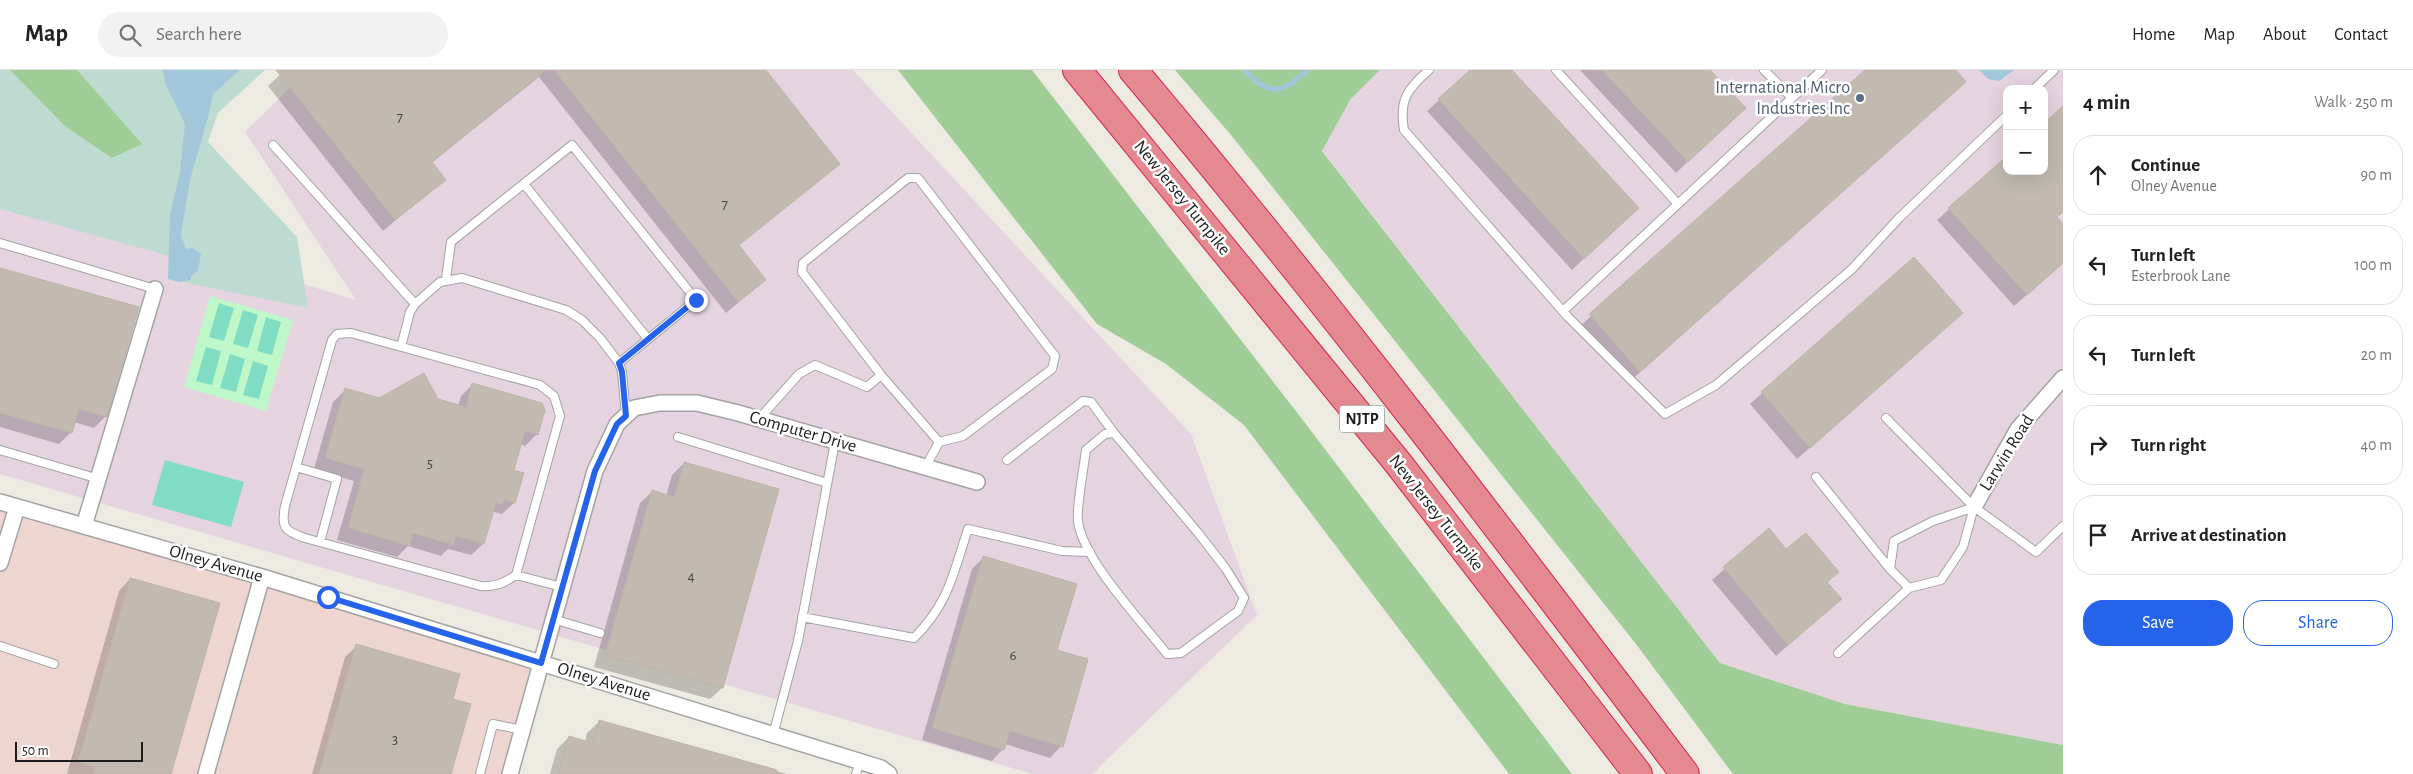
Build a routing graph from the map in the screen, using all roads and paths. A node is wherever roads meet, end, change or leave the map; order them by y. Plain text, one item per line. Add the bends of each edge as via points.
1 (1077, 70) edge
2 (1133, 70) edge
3 (1429, 70) edge
4 (1556, 70) edge
5 (1764, 70) edge
6 (1822, 70) edge
7 (2054, 70) edge
8 (2038, 85) edge
9 (1792, 98) junction
10 (2003, 119) edge
11 (273, 145) dead end
12 (524, 184) junction
13 (1678, 204) junction
14 (0, 243) edge
15 (446, 279) junction
16 (155, 289) joint
17 (415, 304) junction
18 (1564, 311) junction
19 (648, 339) junction
20 (401, 346) junction
21 (619, 363) junction
22 (881, 375) junction
23 (2063, 378) edge
24 (627, 415) junction
25 (1886, 418) dead end
26 (759, 419) junction
27 (1114, 432) junction
28 (678, 437) dead end
29 (835, 442) junction
30 (939, 442) junction
31 (0, 450) edge
32 (1007, 460) dead end
33 (296, 467) junction
34 (924, 468) junction
35 (1816, 477) dead end
36 (99, 479) junction
37 (977, 482) dead end
38 (827, 483) junction
39 (0, 502) edge
40 (17, 507) junction
41 (1974, 507) junction
42 (84, 526) junction
43 (2063, 526) edge
44 (320, 542) junction
45 (1090, 552) junction
46 (0, 563) edge
47 (1890, 569) junction
48 (516, 575) junction
49 (262, 577) junction
50 (562, 587) junction
51 (1909, 588) junction
52 (802, 617) junction
53 (553, 619) junction
54 (600, 633) dead end
55 (0, 646) edge
56 (1838, 653) dead end
57 (541, 663) junction
58 (54, 664) dead end
59 (522, 730) junction
60 (773, 735) junction
61 (858, 768) edge
62 (206, 774) edge
63 (480, 774) edge
64 (510, 774) edge
65 (889, 774) edge
66 (1638, 774) edge
67 (1685, 774) edge

1 - 66 highway, New Jersey Turnpike / NJTP via 1398,463
2 - 67 highway, NJTP via 1434,442
3 - 18 lane via 1411,86 1404,104 1404,130
4 - 13 lane
5 - 9 lane
6 - 9 lane
7 - 8 lane
9 - 13 lane
10 - 18 lane via 1899,218 1852,269 1716,385 1665,414
11 - 17 lane
12 - 15 lane via 451,242
12 - 19 lane
12 - 19 lane via 572,145 696,300
13 - 18 lane
14 - 16 lane
15 - 17 lane
15 - 21 lane via 462,278 566,310 582,320
16 - 36 street
17 - 20 lane
19 - 21 lane
20 - 33 lane via 351,333 337,334 328,351
20 - 48 lane via 540,385 554,396 560,416
21 - 24 lane
22 - 26 lane via 867,386 815,364 799,374
22 - 30 lane
22 - 30 lane via 802,272 803,263 908,178 918,178 1055,356 1052,369 963,436
23 - 41 street, Larwin Road via 2018,429
24 - 26 street, Computer Drive via 634,408 660,403 697,403
24 - 50 street via 617,424 595,471
25 - 41 lane
26 - 29 street, Computer Drive
27 - 32 lane via 1091,402 1083,401
27 - 45 lane via 1105,434 1086,450 1078,521
27 - 45 lane via 1199,534 1244,598 1238,611 1188,648 1181,653 1167,654
28 - 38 lane
29 - 34 street, Computer Drive
29 - 38 lane
30 - 34 lane
31 - 36 lane
33 - 44 lane via 284,513 285,528
33 - 44 lane via 337,479
34 - 37 street, Computer Drive
35 - 47 lane
36 - 42 street
38 - 52 lane
39 - 40 street, Olney Avenue
40 - 42 street, Olney Avenue
40 - 46 street
41 - 43 lane via 2036,552
41 - 47 lane via 1933,521 1894,542
41 - 51 lane via 1963,547 1941,580
42 - 49 street, Olney Avenue
44 - 48 lane via 481,586 495,587
45 - 52 lane via 1062,551 968,529 946,598 932,621 914,638
47 - 51 lane
48 - 50 lane
49 - 57 street, Olney Avenue
49 - 62 street
50 - 53 street
51 - 56 lane
52 - 60 lane
53 - 54 lane
53 - 57 street
55 - 58 lane
57 - 59 street
57 - 60 street, Olney Avenue
59 - 63 lane via 493,724
59 - 64 street
60 - 61 street, Olney Avenue
61 - 65 street, Olney Avenue via 881,768

